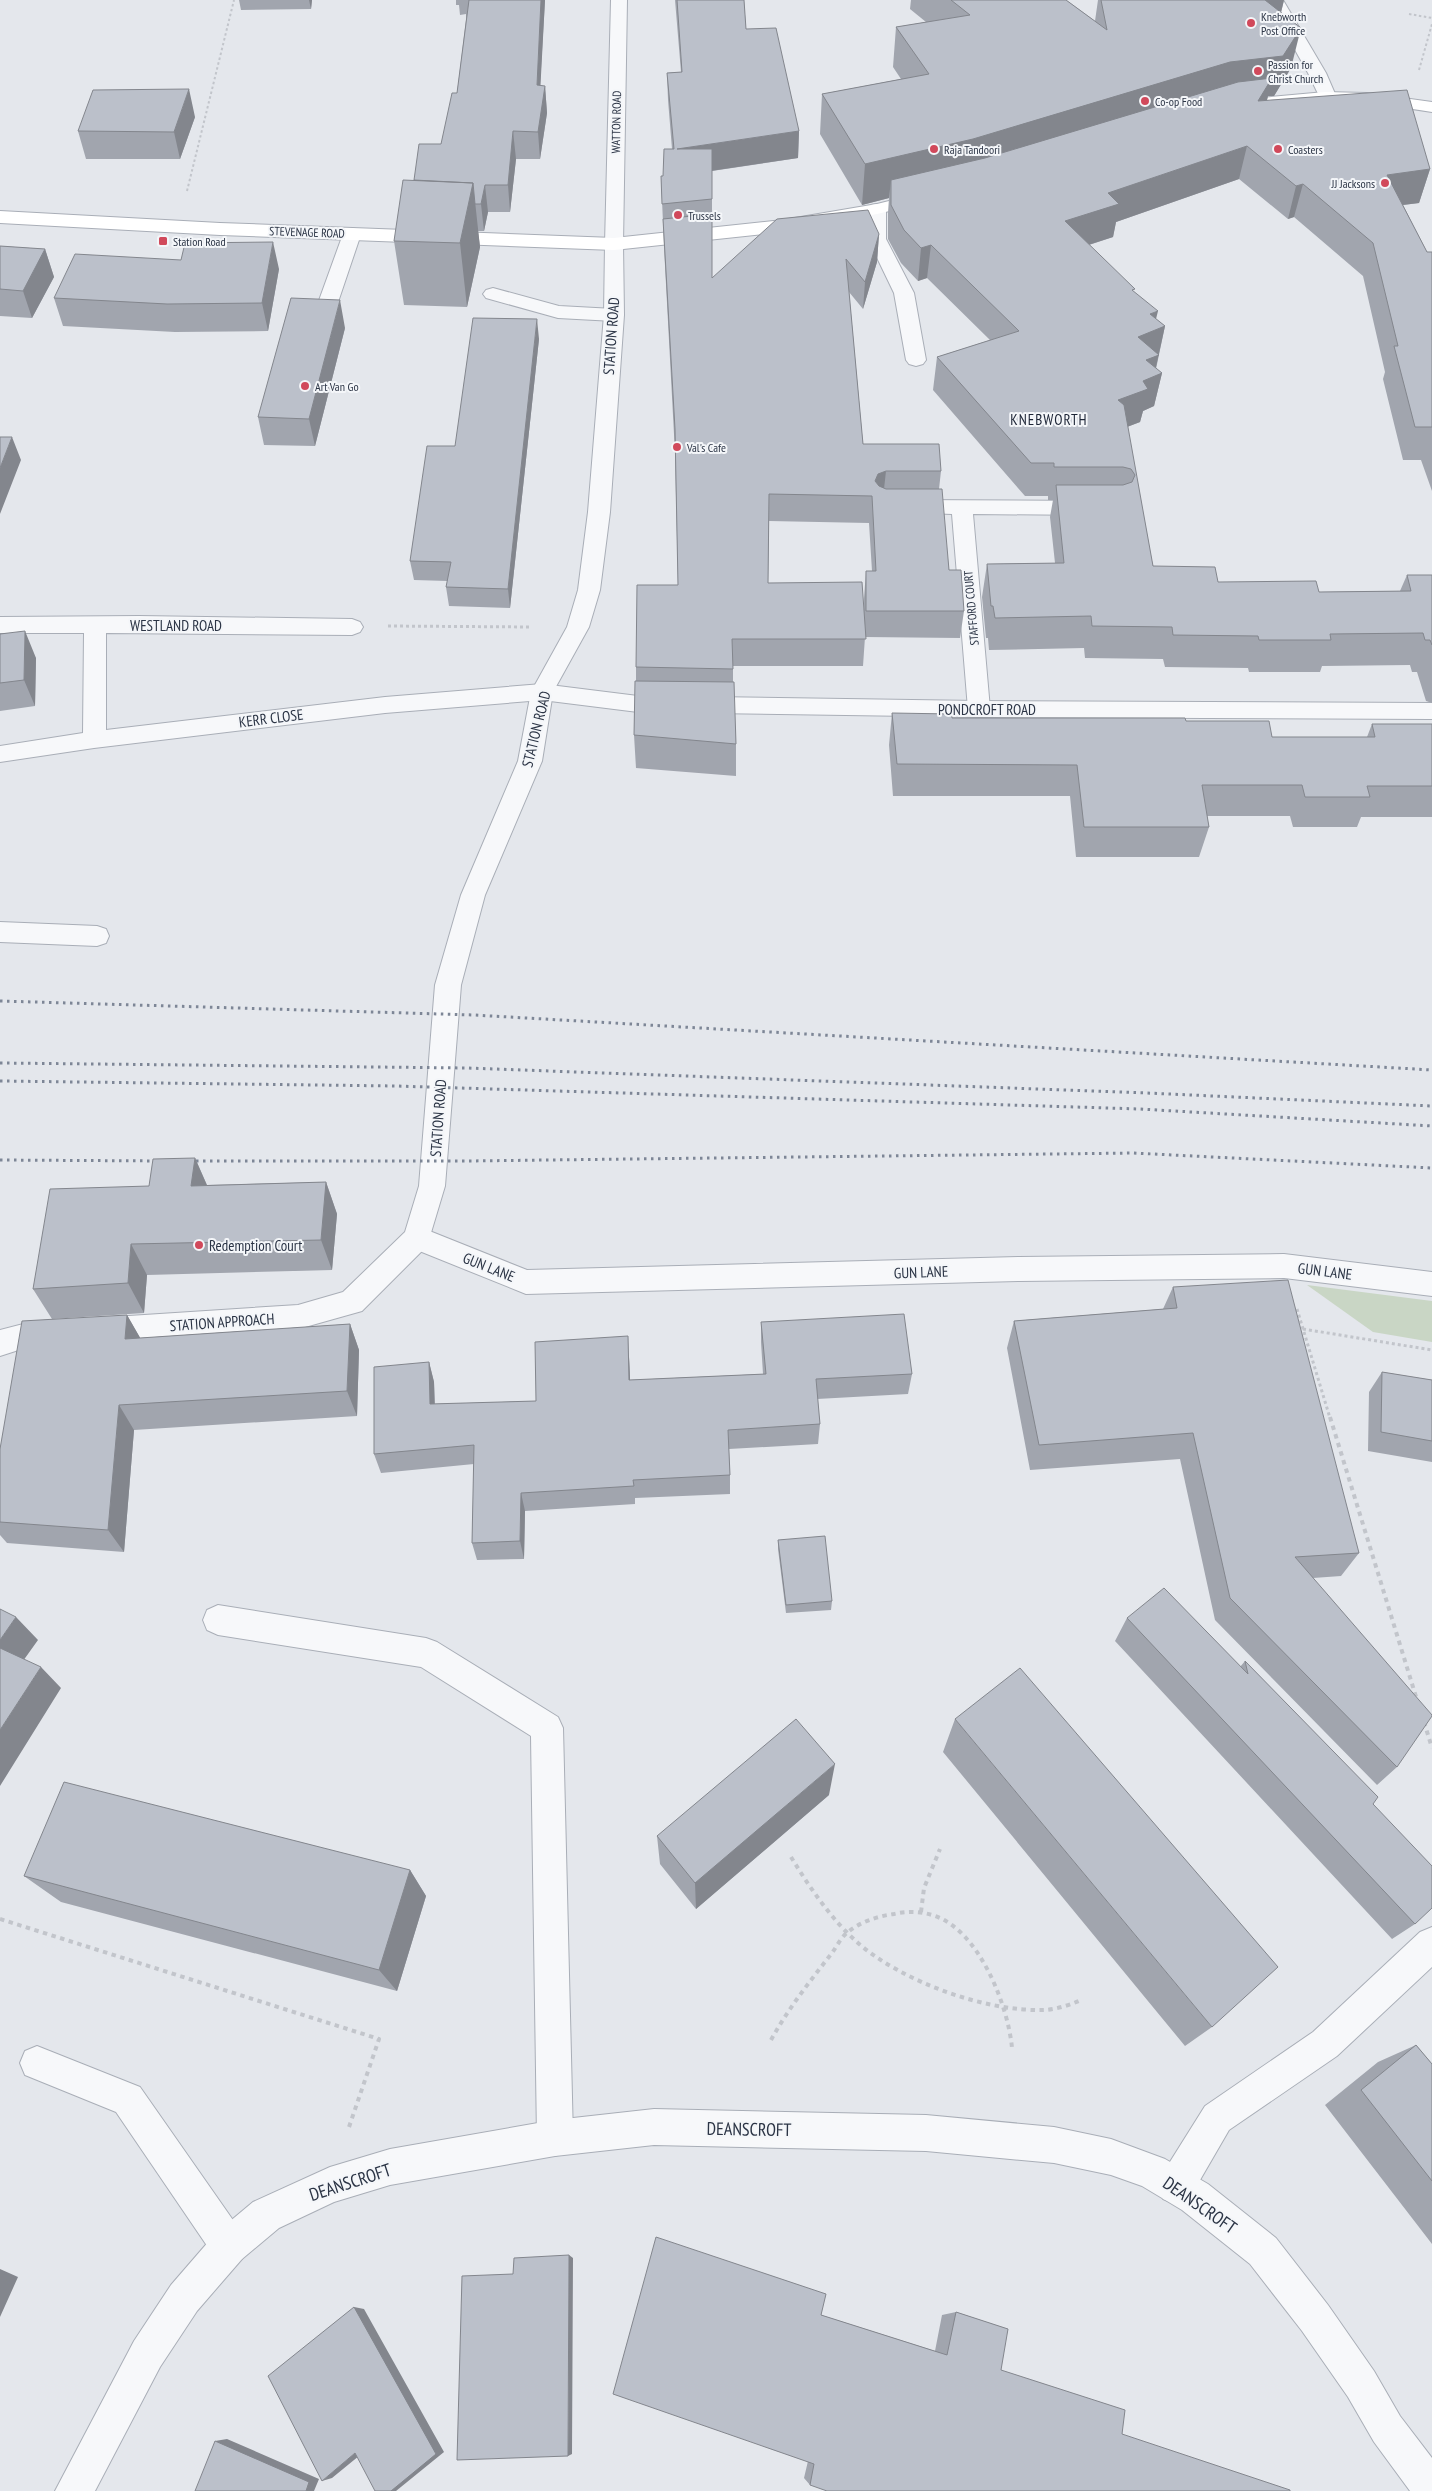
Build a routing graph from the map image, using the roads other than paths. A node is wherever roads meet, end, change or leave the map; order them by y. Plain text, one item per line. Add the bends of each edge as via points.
1 (619, 0) edge
2 (1275, 0) edge
3 (1327, 96) junction
4 (1247, 105) edge
5 (1432, 107) edge
6 (939, 194) edge
7 (877, 209) junction
8 (0, 217) edge
9 (352, 234) junction
10 (614, 244) junction
11 (493, 294) dead end
12 (614, 315) junction
13 (323, 317) edge
14 (916, 360) dead end
15 (884, 507) edge
16 (962, 507) junction
17 (1106, 509) edge
18 (0, 625) edge
19 (95, 626) junction
20 (352, 627) road end
21 (542, 692) junction
22 (979, 710) junction
23 (1432, 711) edge
24 (94, 740) junction
25 (0, 754) edge
26 (0, 932) edge
27 (97, 936) dead end
28 (417, 1238) junction
29 (1432, 1284) edge
30 (1, 1340) edge
31 (218, 1620) dead end
32 (1432, 1944) edge
33 (37, 2063) dead end
34 (555, 2138) junction
35 (1176, 2186) junction
36 (229, 2246) junction
37 (1432, 2488) edge
38 (74, 2491) edge

1 - 10 street, WATTON ROAD
2 - 3 street via 1317,72
3 - 4 main road
3 - 5 main road via 1395,100
6 - 7 main road, STEVENAGE ROAD
7 - 10 main road, STEVENAGE ROAD via 783,226
7 - 14 street via 877,239 904,292
8 - 9 main road, STEVENAGE ROAD
9 - 10 main road, STEVENAGE ROAD
9 - 13 street
10 - 12 street, STATION ROAD
11 - 12 street via 558,312
12 - 21 street, STATION ROAD via 589,590 578,627
15 - 16 street
16 - 17 street
16 - 22 street, STAFFORD COURT
18 - 19 street, WESTLAND ROAD
19 - 20 street, WESTLAND ROAD
19 - 24 street
21 - 22 street, PONDCROFT ROAD via 638,704
21 - 24 street, KERR CLOSE via 385,704
21 - 28 street, STATION ROAD via 530,761 473,895 448,985 432,1186
22 - 23 street, PONDCROFT ROAD
24 - 25 street, KERR CLOSE
26 - 27 street
28 - 29 street, GUN LANE via 526,1282 1019,1269 1284,1266
28 - 30 street, STATION APPROACH via 352,1302 298,1317 31,1334
31 - 34 street via 426,1653 547,1728
32 - 35 street via 1325,2044 1217,2118
33 - 36 street via 128,2099
34 - 35 street, DEANSCROFT via 654,2127 926,2133 1054,2145 1111,2157 1152,2172
34 - 36 street, DEANSCROFT via 390,2167 330,2185 266,2214
35 - 37 street, DEANSCROFT via 1195,2197 1263,2251 1315,2318 1392,2436
36 - 38 street, DEANSCROFT via 184,2298 147,2354

